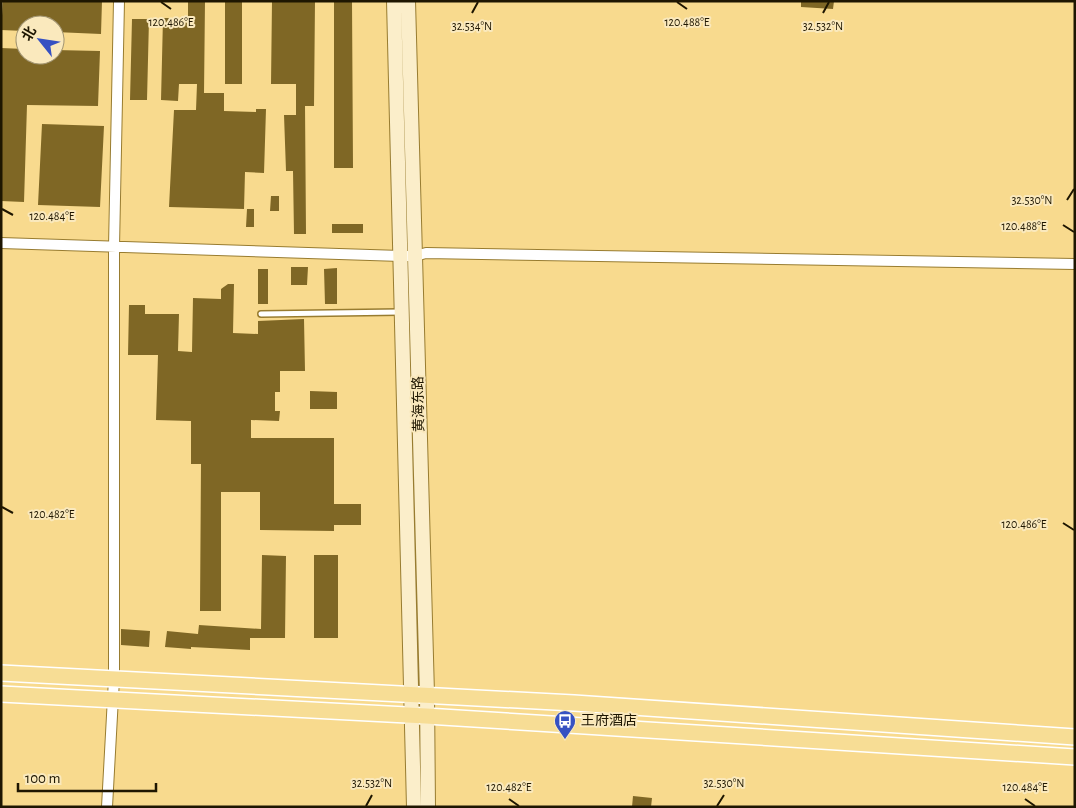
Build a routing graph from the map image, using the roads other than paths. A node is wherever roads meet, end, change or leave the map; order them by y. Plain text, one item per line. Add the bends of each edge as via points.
1 (119, 1) edge
2 (394, 1) edge
3 (408, 1) edge
4 (1, 243) edge
5 (114, 247) junction
6 (401, 256) junction
7 (415, 256) junction
8 (1075, 264) edge
9 (402, 312) junction
10 (261, 314) dead end
11 (1, 673) edge
12 (114, 679) junction
13 (1, 694) edge
14 (419, 694) junction
15 (112, 700) junction
16 (419, 716) junction
17 (1075, 737) edge
18 (1075, 757) edge
19 (107, 807) edge
20 (414, 807) edge
21 (428, 807) edge

1 - 5 street
2 - 6 street, 黄海东路
3 - 7 street, 黄海东路
4 - 5 street
5 - 6 street
5 - 12 street
6 - 7 street
6 - 9 street, 黄海东路
7 - 8 street via 446,253
7 - 14 street, 黄海东路
9 - 10 lane
9 - 14 street, 黄海东路
11 - 12 main road
12 - 14 main road
12 - 15 street
13 - 15 main road
14 - 16 street, 黄海东路
14 - 17 main road
15 - 16 main road
15 - 19 street
16 - 18 main road
16 - 20 street, 黄海东路
16 - 21 street, 黄海东路

